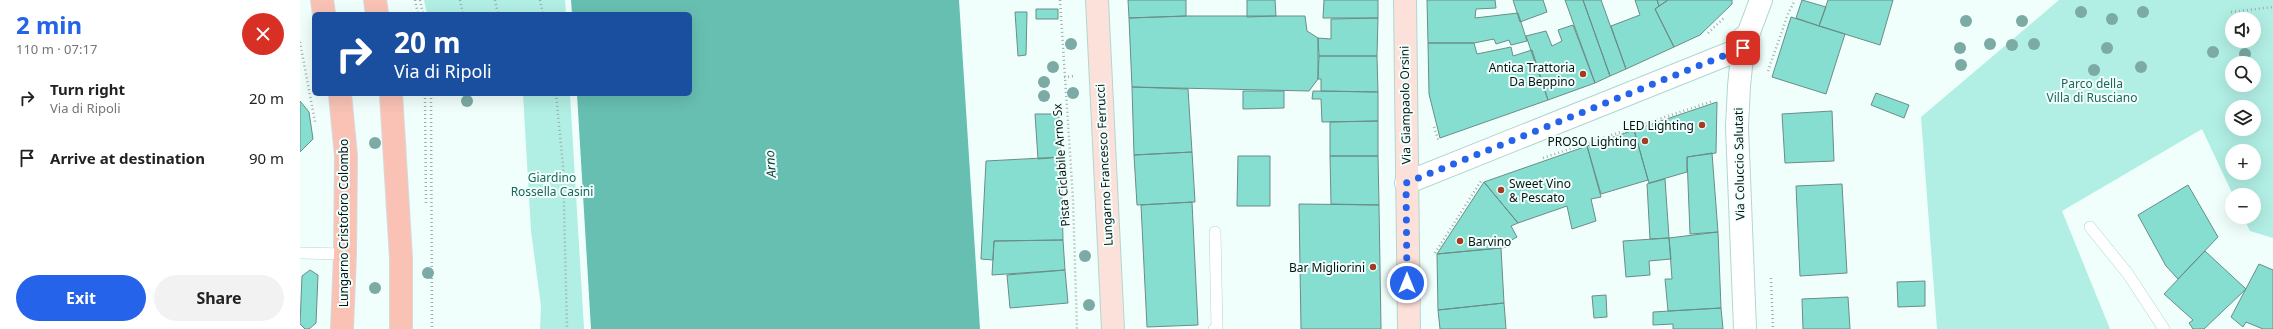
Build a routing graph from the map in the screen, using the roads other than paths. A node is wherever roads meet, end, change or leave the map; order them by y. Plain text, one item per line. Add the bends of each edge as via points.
1 (322, 0) edge
2 (374, 0) edge
3 (1097, 0) edge
4 (1405, 0) edge
5 (1748, 0) edge
6 (1761, 0) edge
7 (324, 12) edge
8 (377, 12) edge
9 (1743, 48) junction
10 (340, 96) edge
11 (391, 96) edge
12 (1406, 183) junction
13 (2090, 226) dead end
14 (1215, 232) dead end
15 (300, 253) edge
16 (346, 254) junction
17 (342, 329) edge
18 (401, 329) edge
19 (1113, 329) edge
20 (1214, 329) edge
21 (1408, 329) edge
22 (1745, 329) edge
23 (2164, 329) edge

1 - 7 main road
2 - 8 main road
3 - 19 street, Lungarno Francesco Ferrucci
4 - 12 street, Via Giampaolo Orsini
5 - 9 street, Via Coluccio Salutati
6 - 9 street
9 - 12 street
9 - 22 street, Via Coluccio Salutati via 1738,86 1737,126
10 - 16 main road, Lungarno Cristoforo Colombo via 346,156
11 - 18 main road via 400,258
12 - 21 street, Via Giampaolo Orsini
13 - 23 lane via 2128,274
14 - 20 lane via 1217,327
15 - 16 lane
16 - 17 main road, Lungarno Cristoforo Colombo

